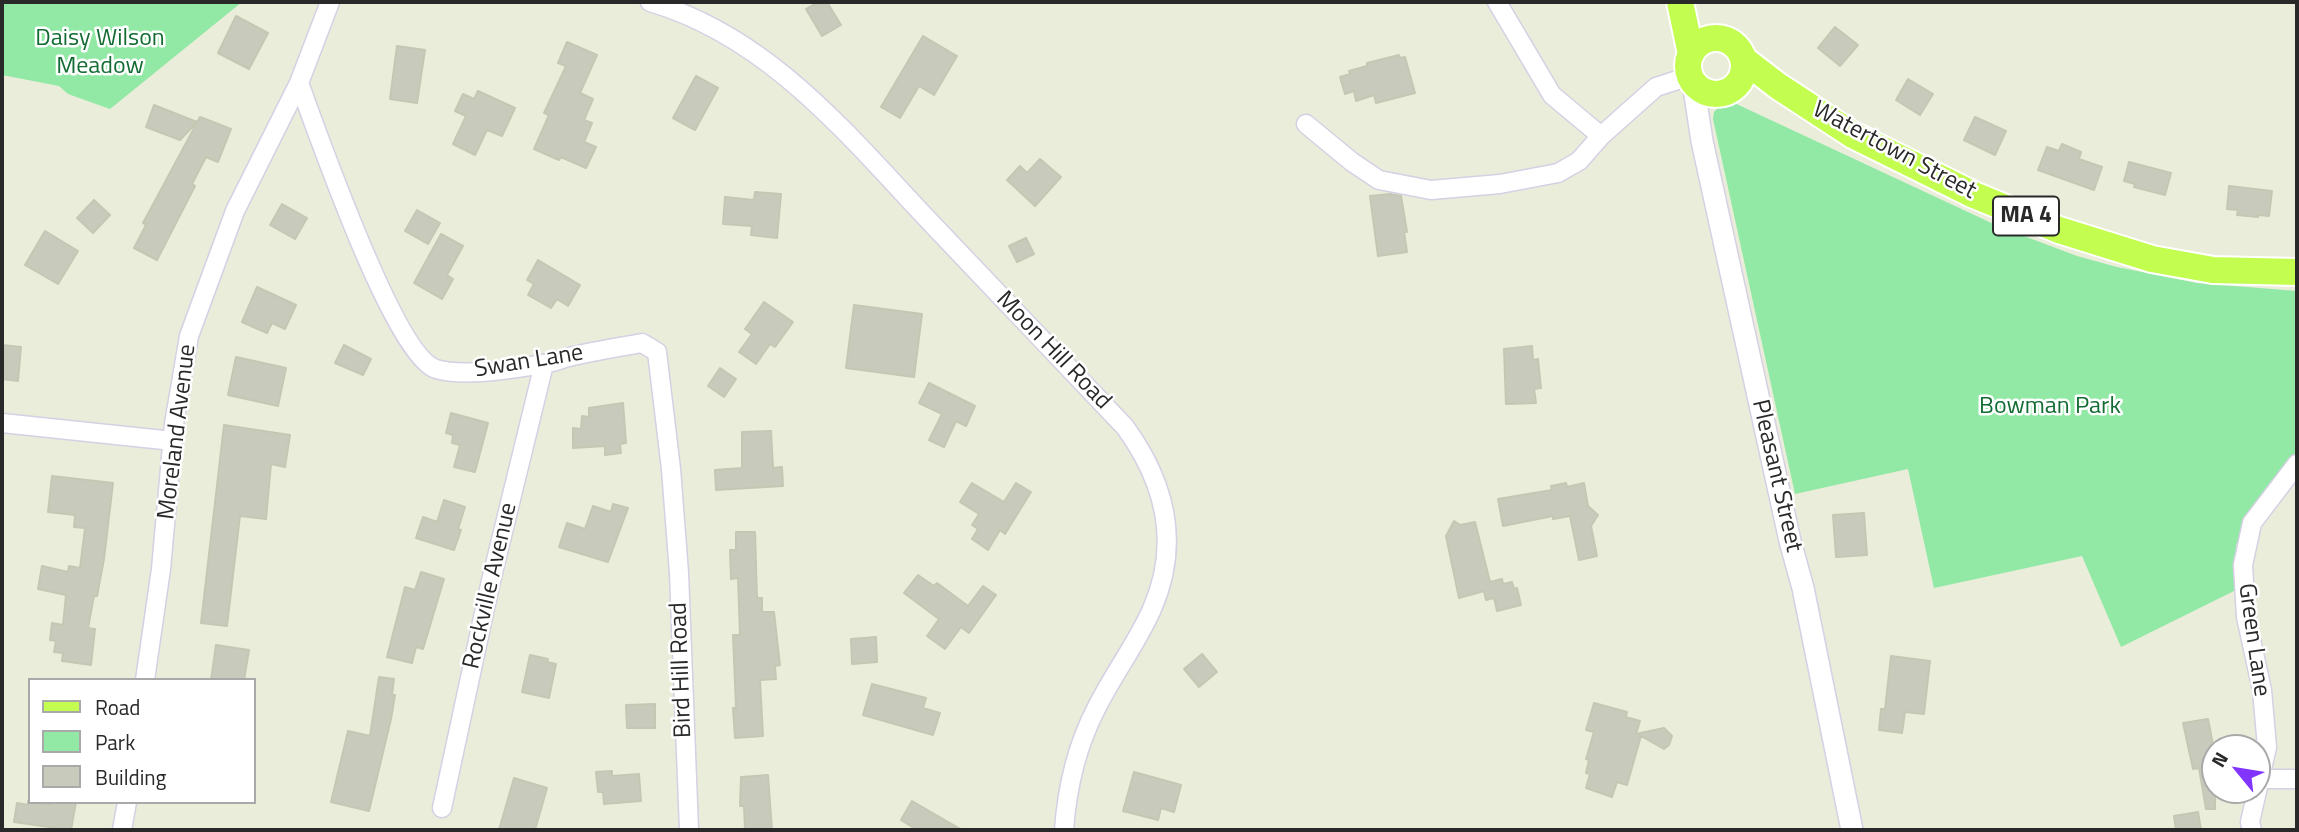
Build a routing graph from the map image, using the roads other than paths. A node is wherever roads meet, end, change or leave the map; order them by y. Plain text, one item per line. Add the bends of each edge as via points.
1 (330, 2) edge
2 (650, 2) edge
3 (1497, 2) edge
4 (1680, 2) edge
5 (1690, 2) edge
6 (1720, 38) junction
7 (1743, 59) junction
8 (1695, 76) junction
9 (299, 83) junction
10 (1737, 85) junction
11 (1778, 86) junction
12 (1306, 124) dead end
13 (1601, 136) junction
14 (2297, 272) edge
15 (544, 364) junction
16 (2, 423) edge
17 (173, 441) junction
18 (2297, 464) edge
19 (674, 509) joint
20 (145, 678) edge
21 (2266, 734) edge
22 (2271, 779) edge
23 (2297, 779) edge
24 (127, 804) edge
25 (2254, 804) edge
26 (442, 808) dead end
27 (122, 830) edge
28 (688, 830) edge
29 (1064, 830) edge
30 (1852, 830) edge
31 (2252, 830) edge

1 - 9 street, Moreland Avenue
2 - 29 street, Moon Hill Road via 751,49 816,102 1125,427 1154,472 1166,516 1160,586 1085,733 1068,793
3 - 13 street via 1552,95
4 - 8 main road, Pleasant Street
5 - 6 main road
6 - 7 main road via 1734,45
6 - 8 main road via 1703,42
7 - 10 main road
7 - 11 main road, Watertown Street / MA 4
8 - 10 main road via 1723,93
8 - 13 street via 1656,87
8 - 30 street, Pleasant Street via 1699,123
9 - 15 street, Swan Lane via 344,204 398,325 415,352 433,368 459,373
9 - 17 street, Moreland Avenue via 235,211 189,336
10 - 11 main road
11 - 14 main road, Watertown Street / MA 4 via 1853,135 1973,195 2059,230 2152,260 2213,270
12 - 13 street via 1379,180 1431,190 1558,173 1579,161
15 - 19 street, Swan Lane via 642,343 657,352
15 - 26 street, Rockville Avenue
16 - 17 street
17 - 20 street, Moreland Avenue
18 - 21 street, Green Lane via 2252,523 2243,565 2246,617 2262,690
19 - 28 street, Bird Hill Road
22 - 23 street
24 - 27 street
25 - 31 street, Green Lane

